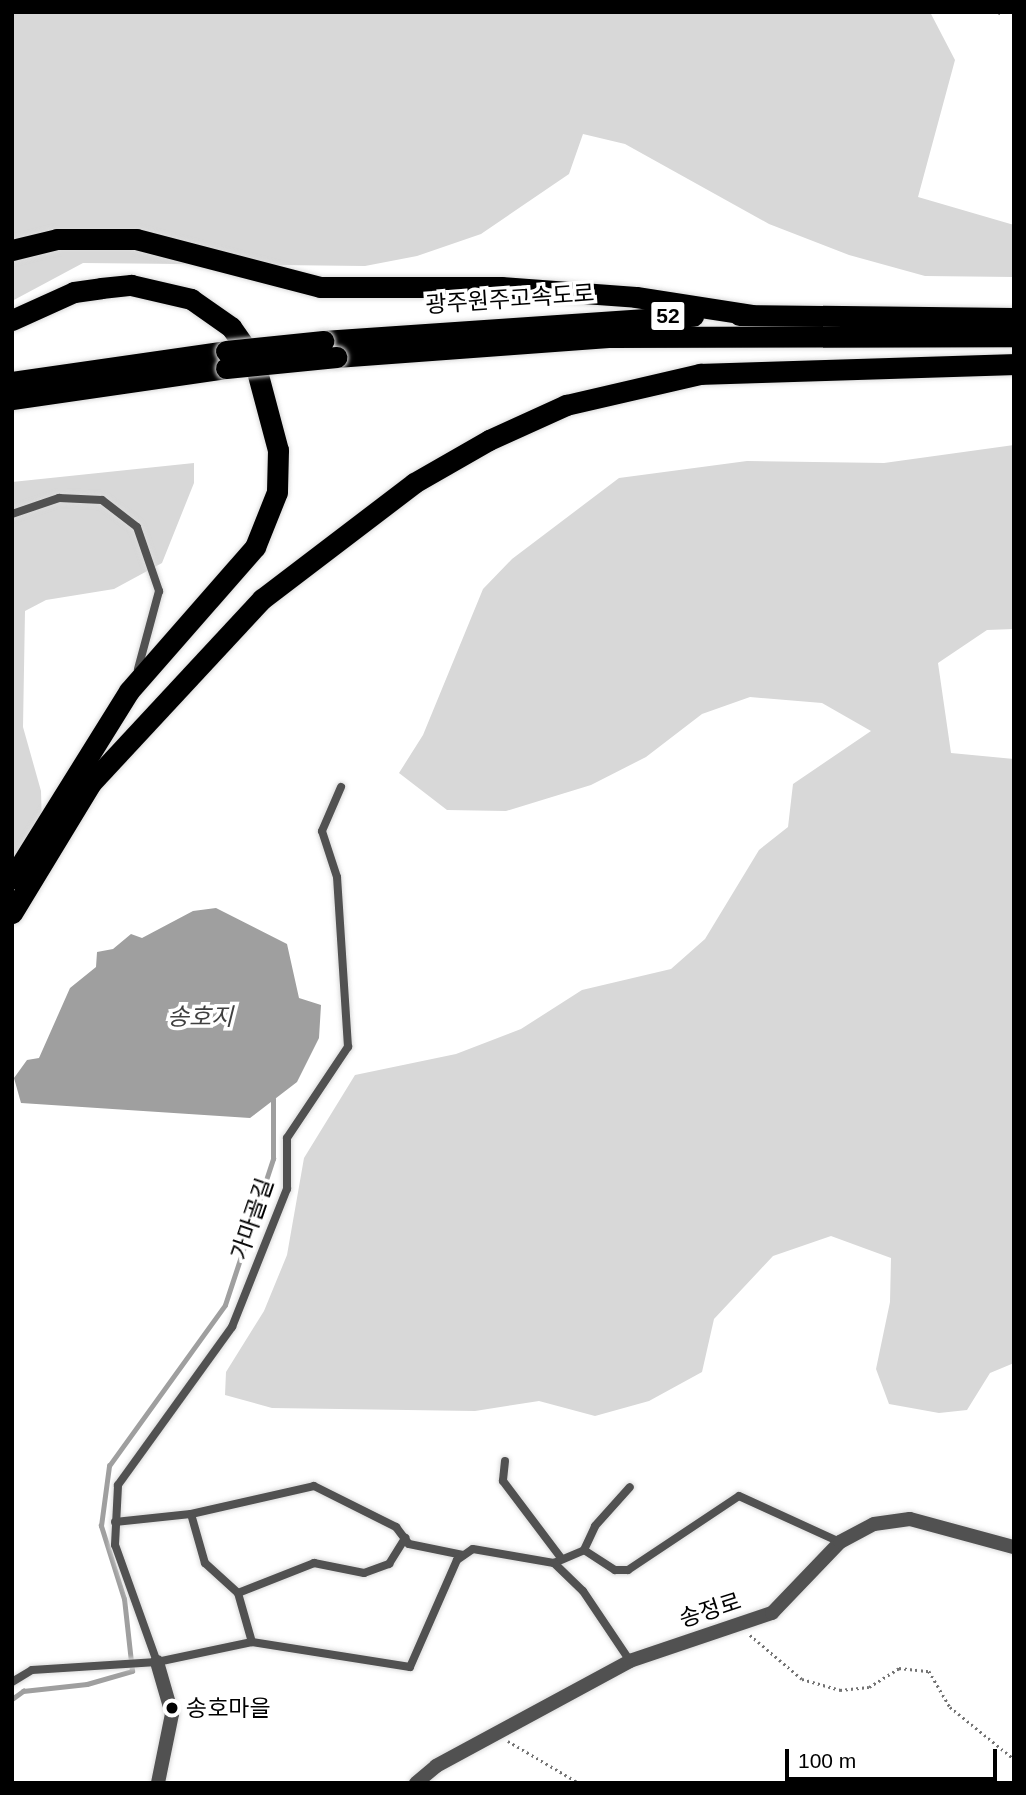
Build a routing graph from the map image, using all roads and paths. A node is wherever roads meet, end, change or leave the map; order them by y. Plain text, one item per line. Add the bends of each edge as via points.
1 (12, 250) edge
2 (752, 315) junction
3 (1014, 318) edge
4 (12, 320) edge
5 (1014, 336) edge
6 (329, 349) junction
7 (226, 359) junction
8 (1014, 364) edge
9 (12, 382) edge
10 (12, 399) edge
11 (12, 514) edge
12 (129, 691) junction
13 (341, 787) dead end
14 (12, 879) edge
15 (12, 914) edge
16 (505, 1461) dead end
17 (630, 1486) dead end
18 (191, 1514) junction
19 (115, 1522) junction
20 (405, 1538) junction
21 (840, 1542) junction
22 (1014, 1547) edge
23 (584, 1550) junction
24 (463, 1555) junction
25 (558, 1560) junction
26 (238, 1593) junction
27 (746, 1625) junction
28 (251, 1642) junction
29 (150, 1661) junction
30 (630, 1661) junction
31 (12, 1682) edge
32 (503, 1730) junction
33 (1014, 1759) edge
34 (158, 1783) edge
35 (416, 1783) edge
36 (579, 1783) edge

1 - 2 highway via 57,239 136,239 320,287 514,288
2 - 3 highway, 광주원주고속도로 / 52
2 - 6 highway, 광주원주고속도로 / 52 via 542,322
4 - 12 highway via 74,292 131,285 181,295 216,314 239,337 269,400 277,492 255,547
5 - 6 highway, 광주원주고속도로 / 52 via 608,337
6 - 7 highway, 광주원주고속도로 / 52, bridge
7 - 9 highway, 광주원주고속도로 / 52
7 - 10 highway, 광주원주고속도로 / 52
8 - 15 highway via 699,374 566,405 489,440 414,483 262,599 91,783
11 - 12 lane via 59,498 102,500 137,527 159,591 154,630
12 - 14 highway
13 - 19 lane, 가마골길 via 322,831 337,877 348,1047 287,1138 287,1189 232,1327 132,1461 118,1485
16 - 25 lane via 503,1481
17 - 23 lane via 595,1526
18 - 19 lane
18 - 20 lane via 314,1486 396,1527
18 - 26 lane via 205,1563
19 - 29 lane, 가마골길 via 115,1545
20 - 24 lane
20 - 26 lane via 389,1564 364,1573 314,1563
21 - 22 street, 송정로 via 874,1524 910,1519
21 - 23 lane via 739,1496 628,1570 615,1570
21 - 27 street, 송정로 via 772,1613
23 - 25 lane
24 - 25 lane via 473,1549
24 - 28 lane via 434,1603 410,1667
25 - 30 lane
26 - 28 lane
27 - 30 street, 송정로
27 - 33 path via 753,1642 802,1679 841,1690 869,1687 899,1668 929,1671 950,1707
28 - 29 lane
29 - 31 lane via 32,1670
29 - 34 street via 172,1714
30 - 32 street, 송정로
32 - 35 street, 송정로
32 - 36 path via 512,1749

